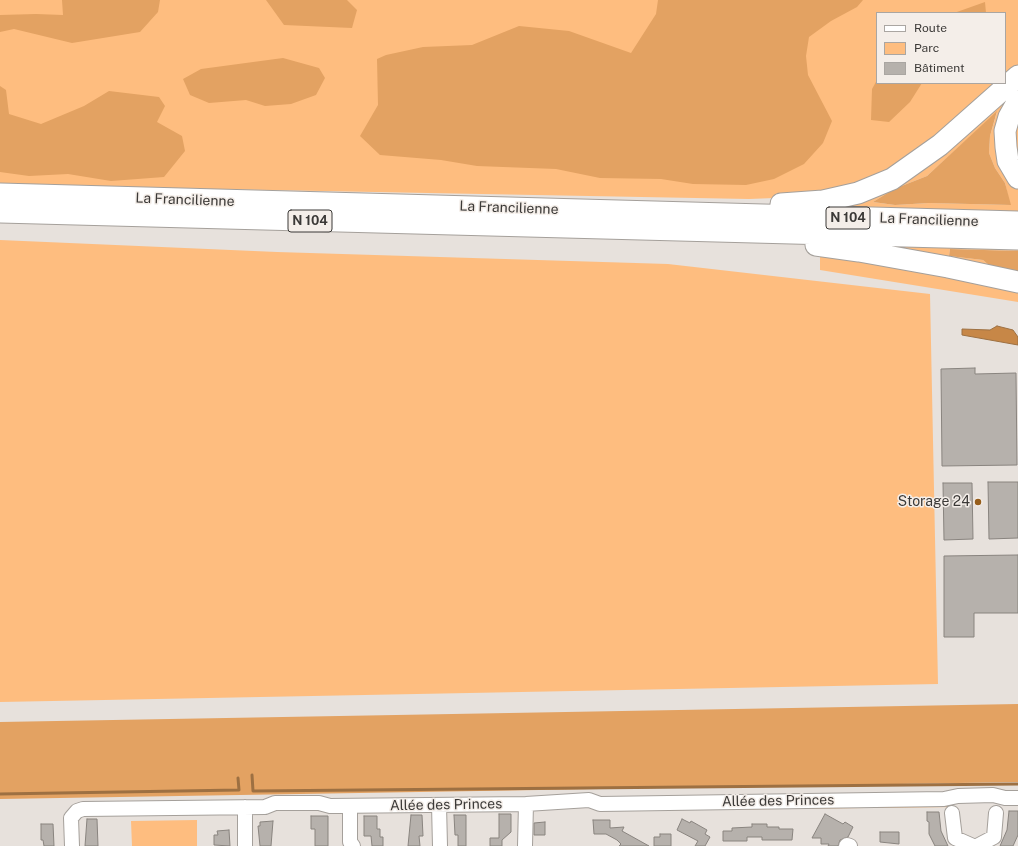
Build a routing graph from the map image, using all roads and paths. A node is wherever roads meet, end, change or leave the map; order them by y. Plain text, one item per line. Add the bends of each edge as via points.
1 (1018, 76) edge
2 (1018, 101) edge
3 (1018, 178) edge
4 (0, 194) edge
5 (0, 212) edge
6 (677, 213) junction
7 (1018, 222) edge
8 (746, 232) junction
9 (1018, 239) edge
10 (1018, 282) edge
11 (1012, 798) edge
12 (526, 804) junction
13 (439, 805) junction
14 (350, 806) junction
15 (244, 807) junction
16 (952, 813) dead end
17 (996, 813) dead end
18 (350, 845) edge
19 (72, 846) edge
20 (245, 846) edge
21 (440, 846) edge
22 (526, 846) edge
23 (846, 846) edge
24 (850, 846) edge
25 (972, 846) edge
26 (977, 846) edge

1 - 6 highway via 940,145 892,179 858,193 823,201 790,204 692,205
2 - 3 highway via 1009,117 1006,139 1008,161
4 - 6 highway, La Francilienne / N 104
5 - 8 highway, La Francilienne / N 104
6 - 7 highway, La Francilienne / N 104
8 - 9 highway, La Francilienne / N 104
8 - 10 highway via 765,240 859,251
11 - 12 street, Allée des Princes via 991,804 958,804 944,799 612,803 596,809 575,809 561,802
12 - 13 street, Allée des Princes
12 - 22 street
13 - 14 street, Allée des Princes
13 - 21 street
14 - 15 street, Allée des Princes via 330,806 314,812 278,812 265,807
14 - 18 street
15 - 19 street, Allée des Princes via 83,809 71,818
15 - 20 street
16 - 25 street via 954,838
17 - 26 street via 994,837
23 - 24 street

